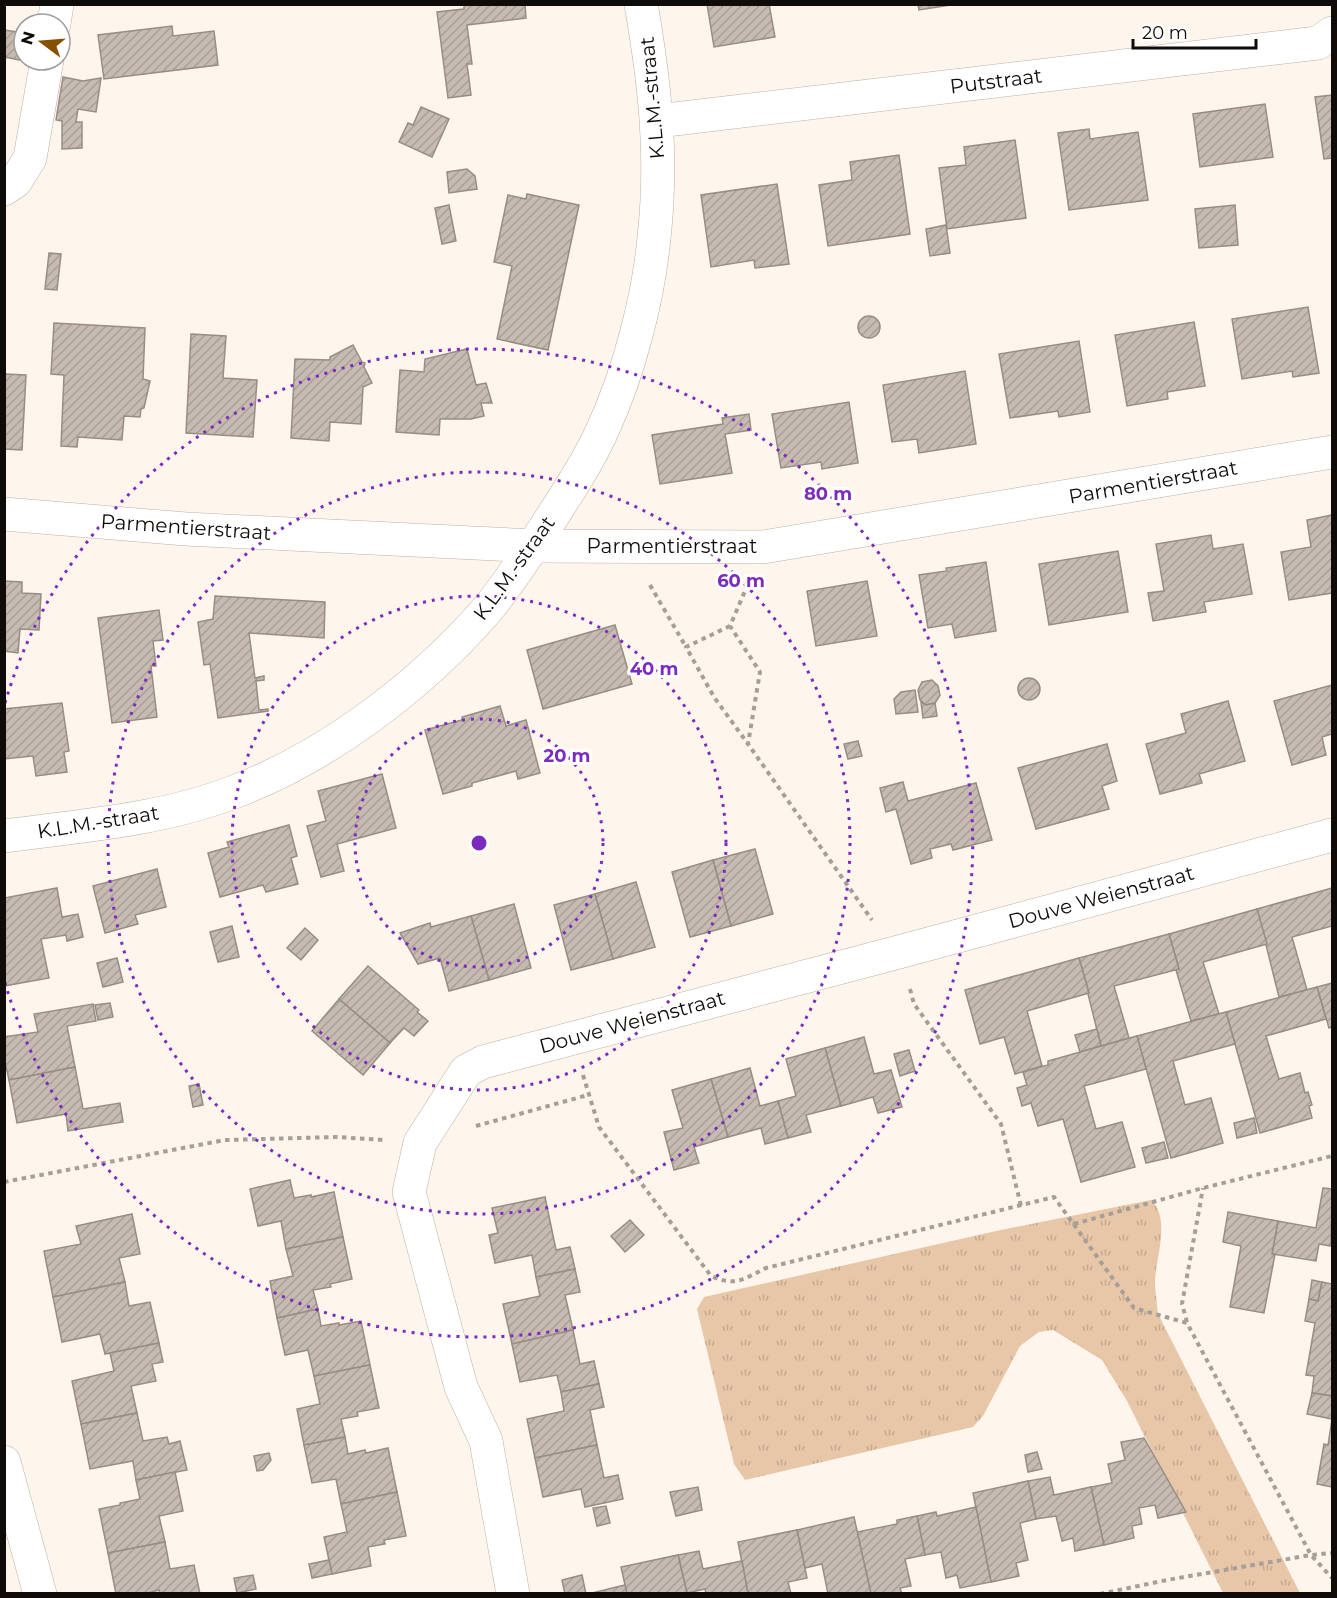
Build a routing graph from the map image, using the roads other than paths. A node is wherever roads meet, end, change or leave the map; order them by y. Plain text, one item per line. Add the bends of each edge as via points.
1 (641, 4) edge
2 (1332, 33) edge
3 (45, 72) edge
4 (658, 122) junction
5 (4, 189) edge
6 (1332, 452) edge
7 (4, 514) edge
8 (534, 546) junction
9 (1332, 835) edge
10 (4, 836) edge
11 (5, 1471) edge
12 (40, 1593) edge
13 (513, 1593) edge

1 - 4 street, K.L.M.-straat
2 - 4 street, Putstraat via 1318,43
3 - 5 street via 30,158 16,181
4 - 8 street, K.L.M.-straat via 654,240 644,302 627,364 603,430
6 - 8 street, Parmentierstraat via 763,548
7 - 8 street, Parmentierstraat via 186,529
8 - 10 street, K.L.M.-straat via 487,609 440,659 390,702 290,767 234,792 175,810
9 - 13 street, Douve Weienstraat via 483,1062 466,1071 420,1143 409,1192 461,1387 486,1441
11 - 12 street

